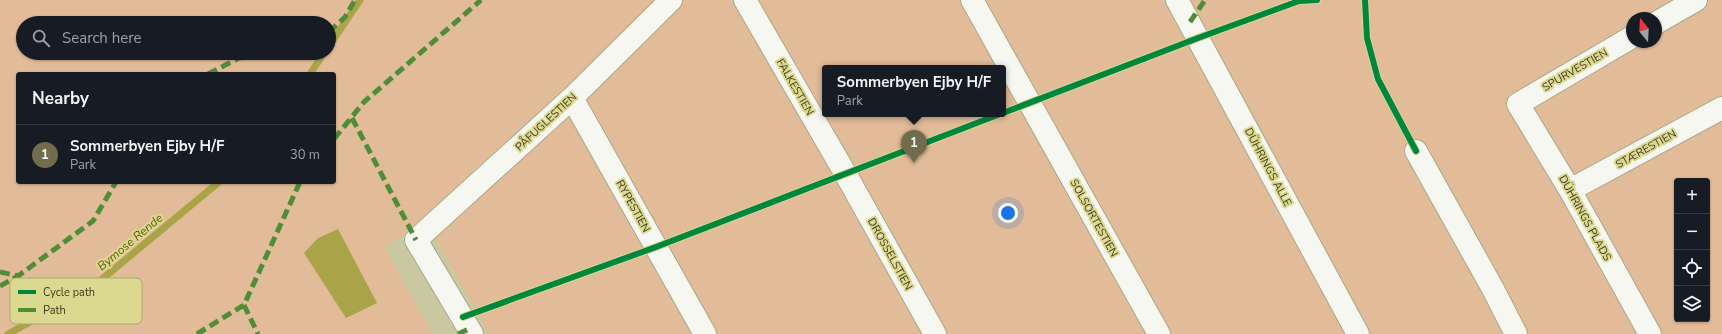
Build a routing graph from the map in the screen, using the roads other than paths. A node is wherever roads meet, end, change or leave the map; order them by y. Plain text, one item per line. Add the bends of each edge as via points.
1 (672, 0) edge
2 (745, 0) edge
3 (972, 0) edge
4 (1178, 0) edge
5 (1696, 0) edge
6 (1662, 20) edge
7 (1626, 41) edge
8 (572, 98) junction
9 (1518, 104) joint
10 (1722, 108) edge
11 (1416, 151) dead end
12 (845, 173) joint
13 (1570, 190) junction
14 (472, 334) edge
15 (705, 334) edge
16 (935, 334) edge
17 (1159, 334) edge
18 (1358, 334) edge
19 (1516, 334) edge
20 (1650, 334) edge

1 - 8 lane, PÅFUGLESTIEN
2 - 12 lane, FALKESTIEN
3 - 17 lane, SOLSORTESTIEN
4 - 18 lane, DÜHRINGS ALLE
5 - 6 lane
7 - 9 lane, SPURVESTIEN
8 - 14 lane, PÅFUGLESTIEN via 416,240
8 - 15 lane, RYPESTIEN
9 - 13 lane, DÜHRINGS PLADS
10 - 13 lane, STÆRESTIEN
11 - 19 lane
12 - 16 lane, DROSSELSTIEN
13 - 20 lane, DÜHRINGS PLADS

